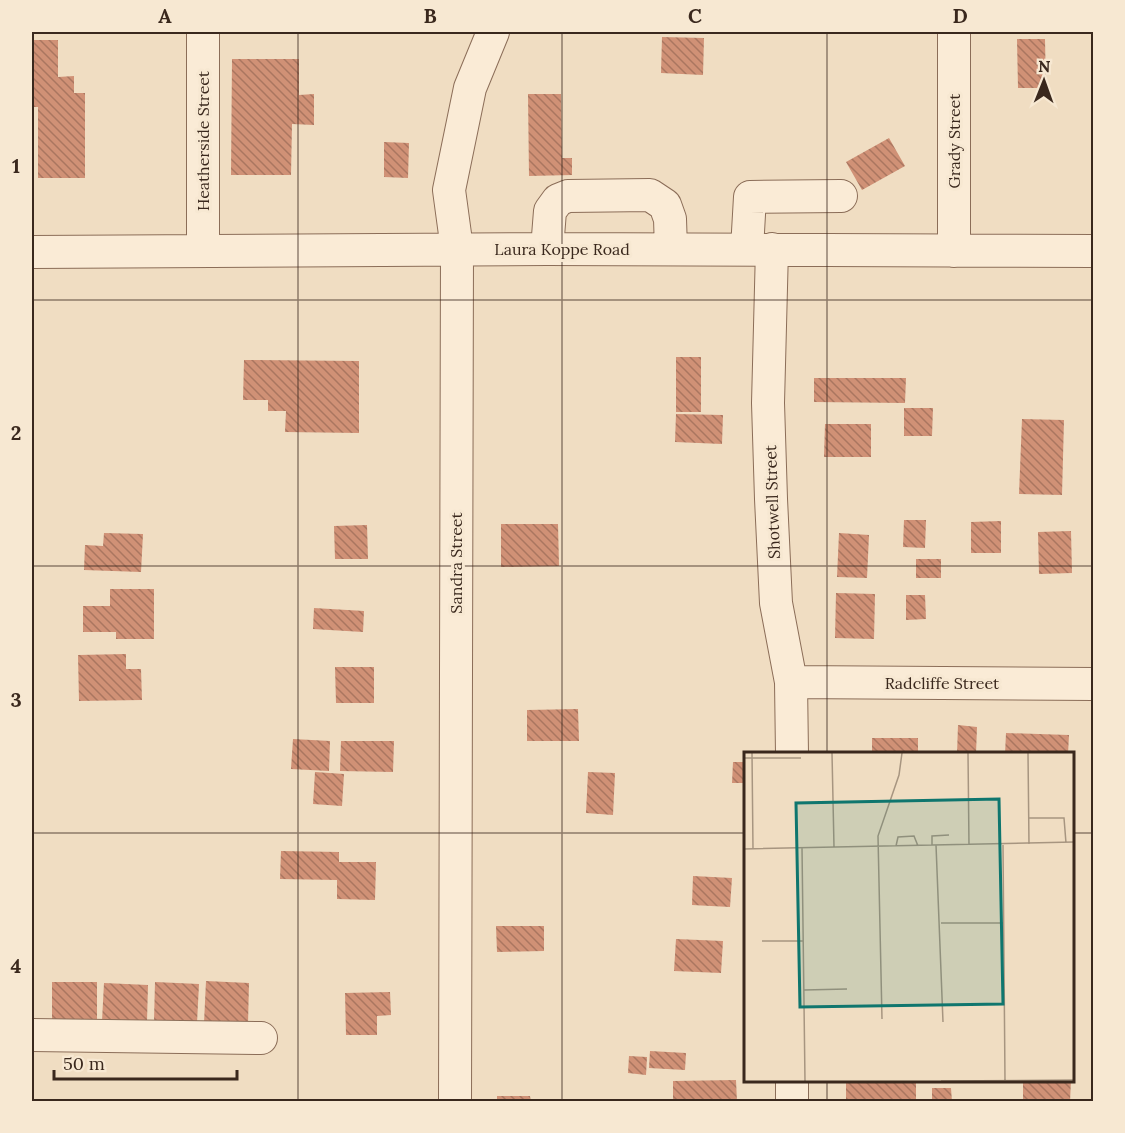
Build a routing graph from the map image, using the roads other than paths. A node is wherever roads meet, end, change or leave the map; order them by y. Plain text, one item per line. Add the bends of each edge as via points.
1 (203, 32) edge
2 (493, 32) edge
3 (954, 32) edge
4 (841, 196) dead end
5 (457, 249) junction
6 (547, 249) junction
7 (671, 249) junction
8 (759, 249) junction
9 (203, 251) junction
10 (954, 251) junction
11 (1094, 251) edge
12 (32, 252) edge
13 (791, 682) junction
14 (1094, 684) edge
15 (792, 752) edge
16 (32, 1035) edge
17 (261, 1038) dead end
18 (792, 1082) edge
19 (455, 1101) edge
20 (792, 1101) edge

1 - 9 street, Heatherside Street
2 - 5 street, Sandra Street via 470,88 449,190
3 - 10 street, Grady Street
4 - 8 street, Shotwell Street via 750,197
5 - 6 street, Laura Koppe Road
5 - 9 street, Laura Koppe Road
5 - 19 street, Sandra Street
6 - 7 street, Laura Koppe Road
6 - 7 street via 550,211 558,200 568,196 650,195 665,205 670,219
7 - 8 street, Laura Koppe Road
8 - 10 street, Laura Koppe Road
8 - 13 street, Shotwell Street via 776,603
9 - 12 street, Laura Koppe Road
10 - 11 street, Laura Koppe Road
13 - 14 street, Radcliffe Street
13 - 15 street, Shotwell Street
16 - 17 street
18 - 20 street

